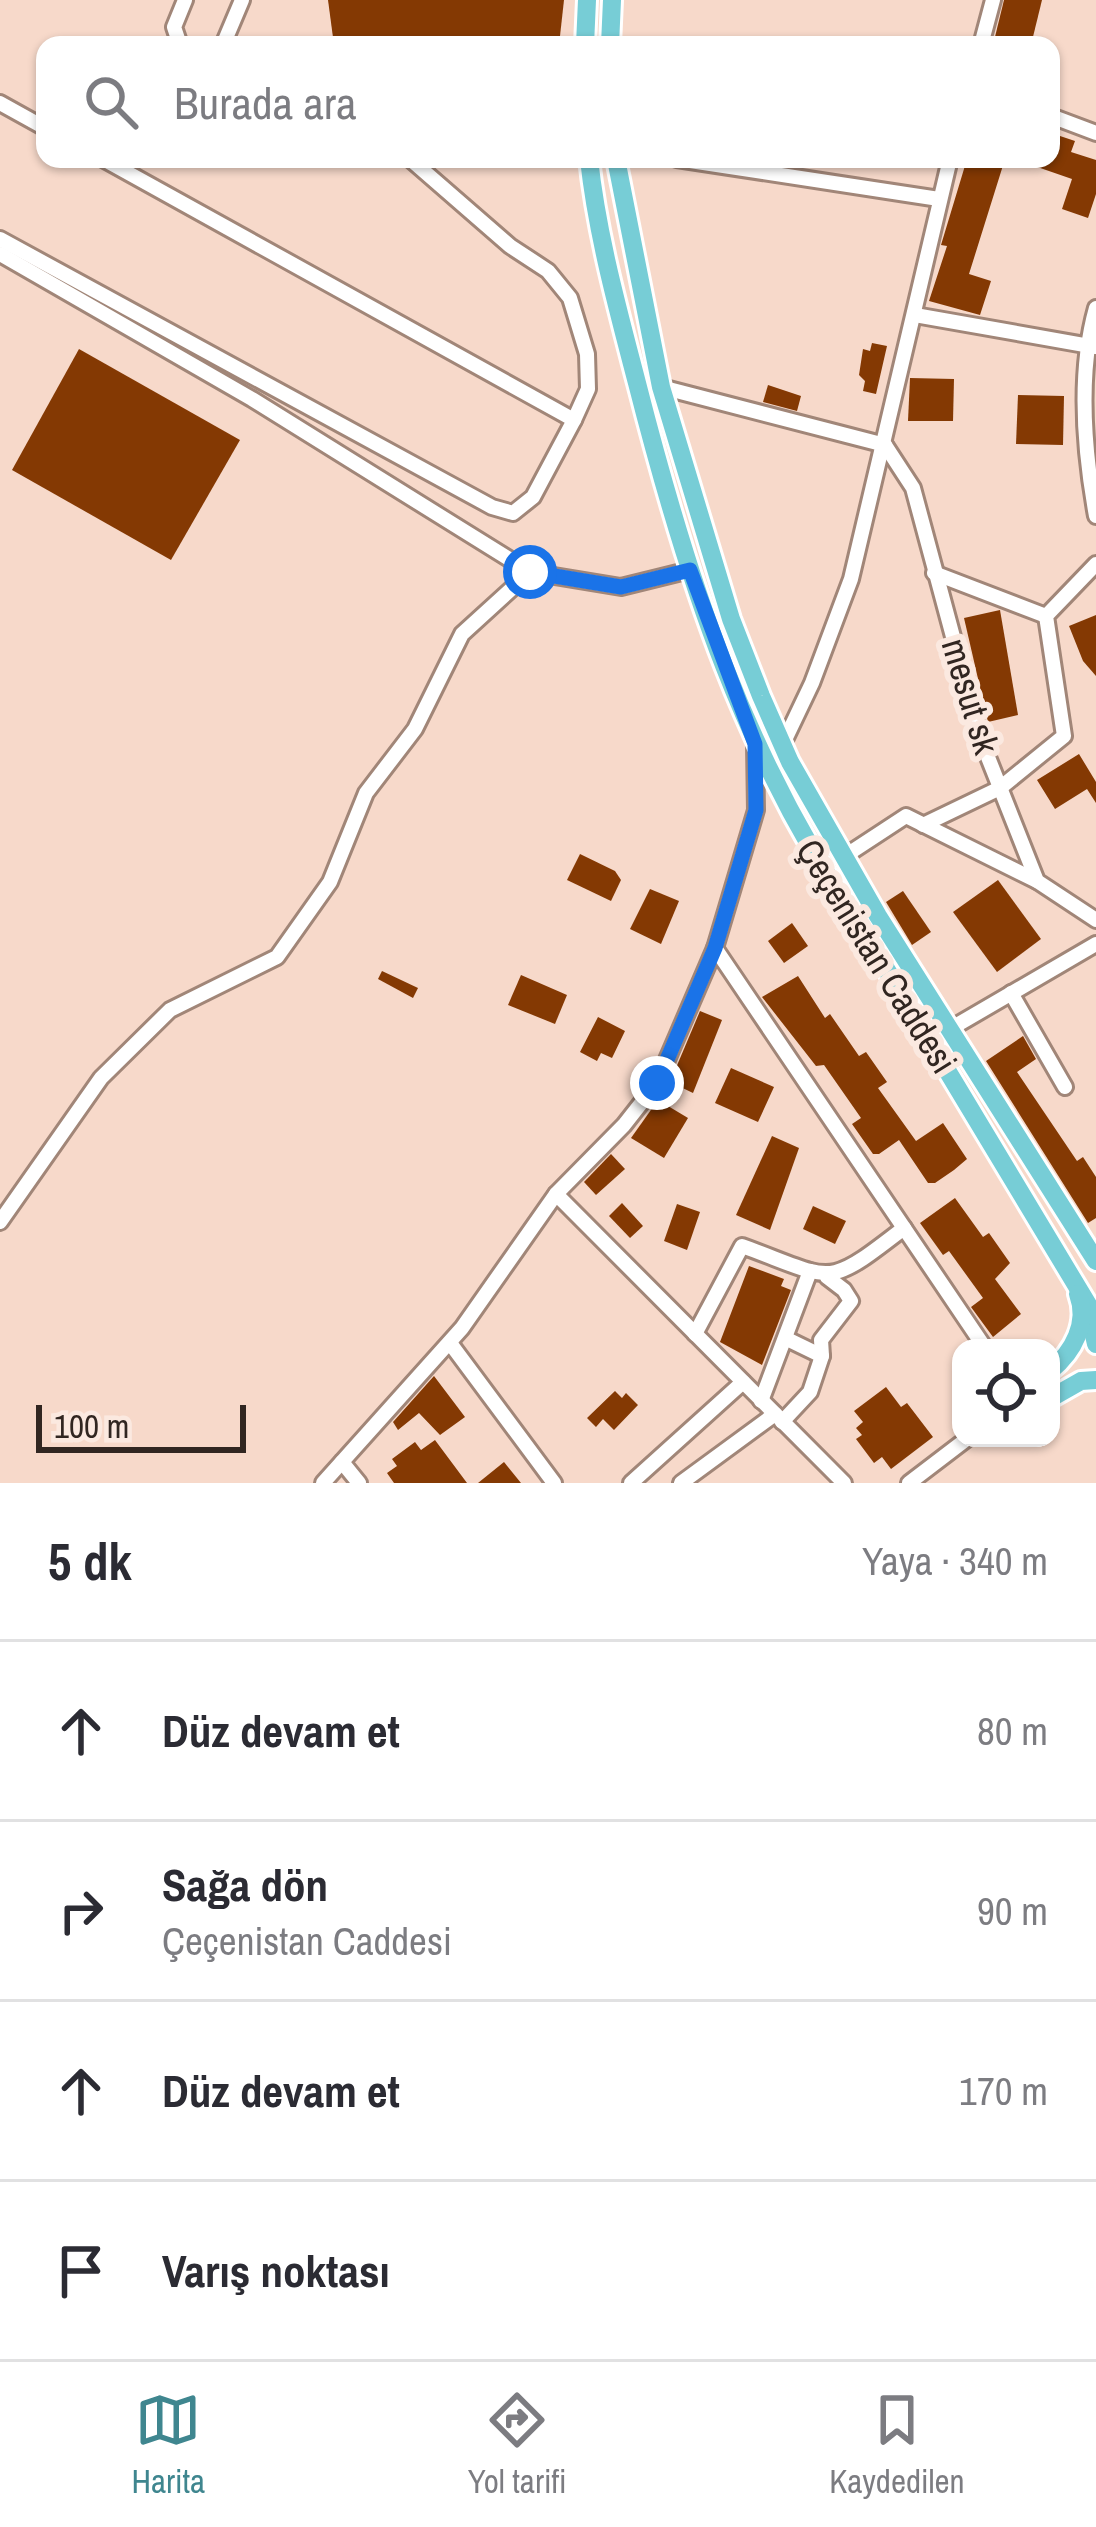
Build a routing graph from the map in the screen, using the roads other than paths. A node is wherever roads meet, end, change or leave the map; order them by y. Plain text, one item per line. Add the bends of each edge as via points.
1 (185, 0) edge
2 (242, 0) edge
3 (586, 0) edge
4 (612, 0) edge
5 (993, 0) edge
6 (177, 36) edge
7 (227, 36) edge
8 (585, 36) edge
9 (610, 36) edge
10 (983, 36) edge
11 (0, 104) edge
12 (1060, 119) edge
13 (36, 123) edge
14 (1096, 133) edge
15 (120, 168) edge
16 (420, 168) edge
17 (591, 168) edge
18 (618, 168) edge
19 (736, 168) edge
20 (948, 168) edge
21 (940, 199) junction
22 (0, 239) edge
23 (0, 254) edge
24 (1096, 308) edge
25 (915, 315) junction
26 (1091, 346) edge
27 (661, 387) junction
28 (574, 420) junction
29 (1092, 443) edge
30 (885, 445) junction
31 (1096, 516) edge
32 (1096, 564) edge
33 (690, 570) junction
34 (530, 572) junction
35 (934, 573) junction
36 (1046, 616) junction
37 (755, 744) junction
38 (782, 746) junction
39 (1000, 788) junction
40 (785, 803) junction
41 (756, 810) junction
42 (922, 825) junction
43 (845, 856) junction
44 (1037, 881) junction
45 (1096, 920) edge
46 (1096, 944) edge
47 (715, 948) junction
48 (1011, 993) junction
49 (950, 1029) junction
50 (1065, 1087) dead end
51 (556, 1194) junction
52 (0, 1222) edge
53 (904, 1228) junction
54 (1095, 1258) edge
55 (811, 1271) junction
56 (827, 1277) junction
57 (1074, 1283) junction
58 (1096, 1318) edge
59 (695, 1334) junction
60 (787, 1339) junction
61 (979, 1339) edge
62 (450, 1342) junction
63 (1096, 1344) edge
64 (822, 1356) junction
65 (1060, 1362) edge
66 (1091, 1378) edge
67 (743, 1382) junction
68 (1060, 1394) edge
69 (761, 1401) junction
70 (778, 1418) junction
71 (956, 1447) edge
72 (342, 1462) junction
73 (323, 1483) edge
74 (359, 1483) edge
75 (554, 1483) edge
76 (631, 1483) edge
77 (681, 1483) edge
78 (844, 1483) edge
79 (909, 1483) edge

1 - 6 street
2 - 7 street
3 - 8 main road
4 - 9 main road
5 - 10 street
11 - 13 street
12 - 14 street
15 - 28 street
16 - 28 street via 570,298 587,354 588,389
17 - 33 main road, Çeçenistan Caddesi via 621,321
18 - 27 main road, Çeçenistan Caddesi
19 - 21 street
20 - 21 street
21 - 25 street
22 - 28 street via 492,507 513,513 533,497
23 - 34 street
24 - 26 street
25 - 26 street
25 - 30 street
26 - 29 street
27 - 30 street
27 - 38 main road, Çeçenistan Caddesi via 731,619
29 - 31 street
30 - 35 street, mesut sk via 913,488
30 - 38 street via 851,579
32 - 36 street
33 - 34 street via 621,587
33 - 37 main road, Çeçenistan Caddesi
34 - 52 street via 462,634 415,729 366,794 330,882 277,957 170,1010 101,1078
35 - 36 street
35 - 39 street, mesut sk
36 - 39 street via 1064,736
37 - 40 main road, Çeçenistan Caddesi
37 - 41 street
38 - 43 main road, Çeçenistan Caddesi
39 - 42 street
39 - 44 street, mesut sk
40 - 41 street
40 - 57 main road, Çeçenistan Caddesi
41 - 47 street
42 - 43 street via 906,816
42 - 44 street
43 - 49 main road, Çeçenistan Caddesi
44 - 45 street
46 - 48 street
47 - 51 street via 657,1083
47 - 53 street
48 - 49 street
48 - 50 street
49 - 54 main road, Çeçenistan Caddesi
51 - 59 street
51 - 62 street
53 - 56 street via 852,1269
53 - 61 street
55 - 56 street
55 - 59 street via 742,1246
55 - 60 street
56 - 64 street via 850,1301 821,1340
57 - 58 main road, Çeçenistan Caddesi
57 - 65 main road via 1082,1306 1076,1340
58 - 63 main road
59 - 67 street
60 - 64 street
60 - 69 street
62 - 72 street
62 - 75 street
64 - 70 street via 811,1392
66 - 68 main road
67 - 69 street
67 - 76 street
69 - 70 street
70 - 77 street
70 - 78 street
71 - 79 street
72 - 73 street
72 - 74 street

